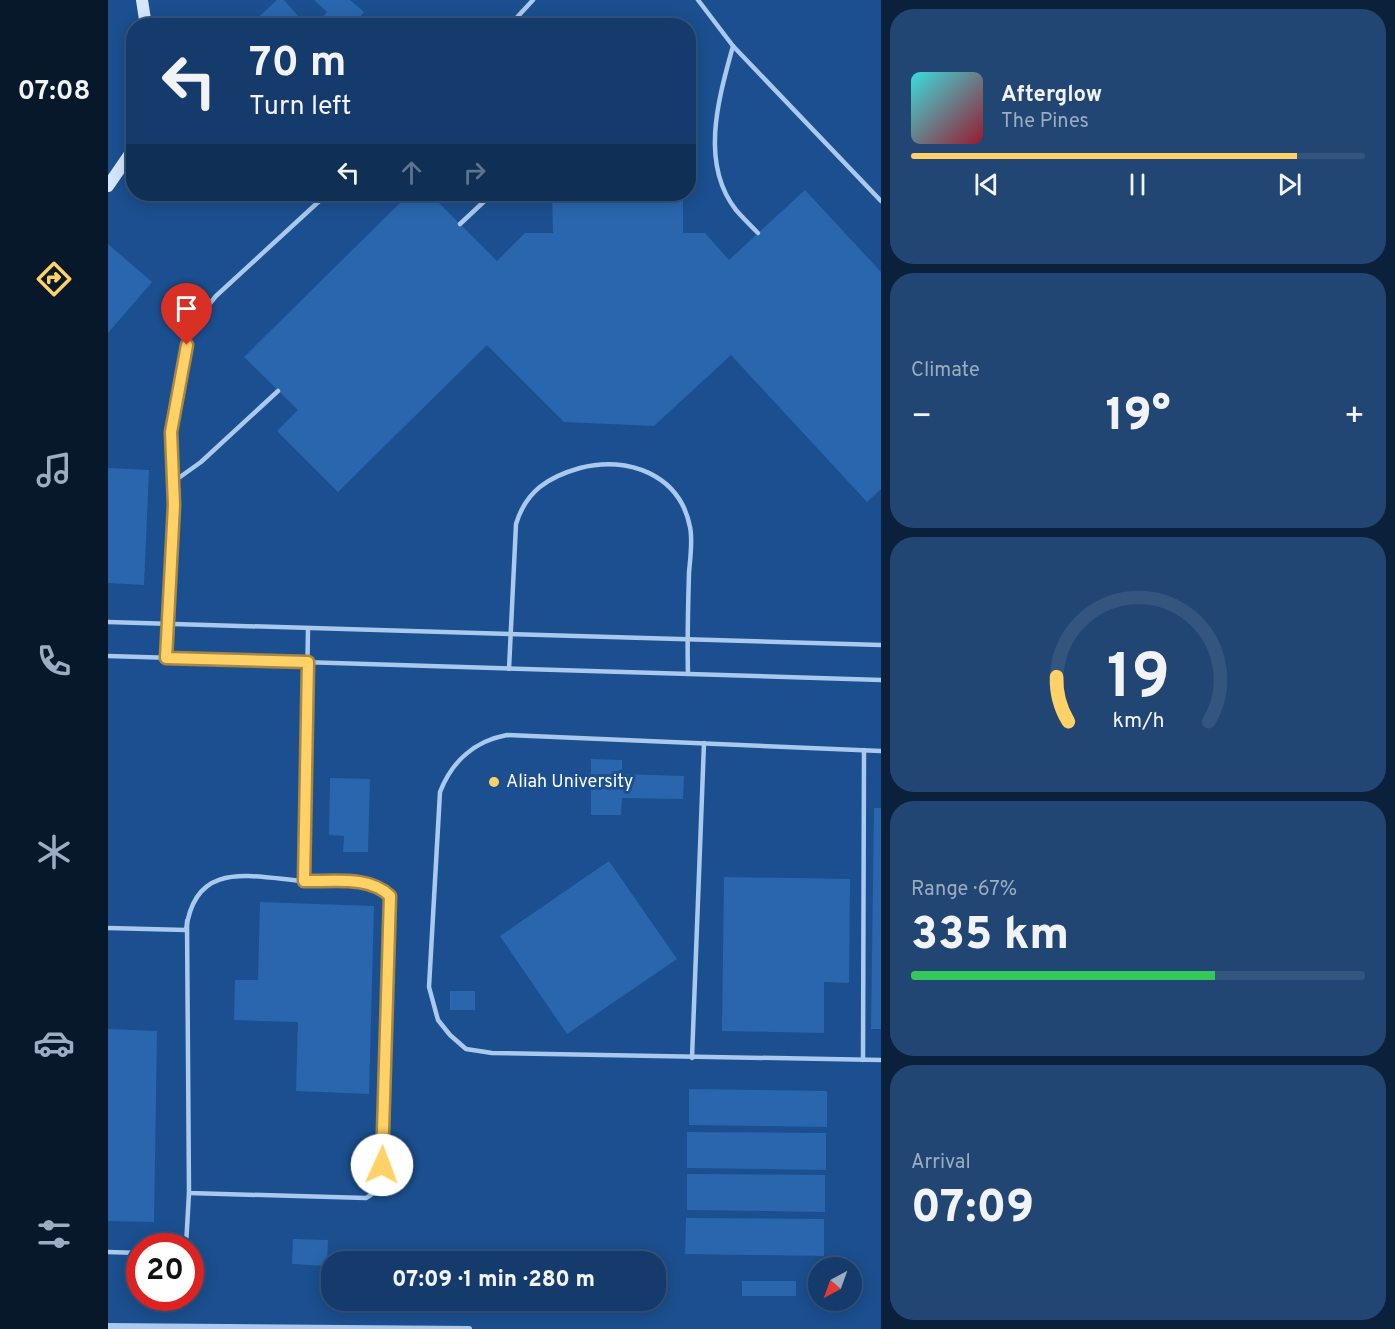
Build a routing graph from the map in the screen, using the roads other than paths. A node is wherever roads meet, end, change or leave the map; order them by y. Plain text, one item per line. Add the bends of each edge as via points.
1 (142, 0) edge
2 (533, 0) edge
3 (698, 0) edge
4 (145, 18) edge
5 (516, 18) edge
6 (733, 45) junction
7 (126, 162) edge
8 (108, 186) edge
9 (319, 201) edge
10 (485, 201) edge
11 (880, 201) edge
12 (460, 224) dead end
13 (758, 234) dead end
14 (278, 391) dead end
15 (173, 482) junction
16 (108, 622) edge
17 (169, 624) junction
18 (308, 628) junction
19 (511, 634) junction
20 (687, 639) junction
21 (880, 645) edge
22 (108, 656) edge
23 (166, 658) junction
24 (308, 662) junction
25 (509, 669) junction
26 (688, 674) junction
27 (880, 680) edge
28 (704, 743) junction
29 (864, 750) junction
30 (880, 751) edge
31 (304, 881) junction
32 (187, 921) junction
33 (108, 928) edge
34 (692, 1058) junction
35 (863, 1060) junction
36 (880, 1060) edge
37 (189, 1193) junction
38 (187, 1233) edge
39 (108, 1252) edge
40 (126, 1253) edge
41 (108, 1326) edge
42 (469, 1329) edge

1 - 4 street
2 - 5 lane
3 - 6 lane
6 - 11 lane
6 - 13 lane via 722,85 715,152 718,175 735,209
7 - 8 street
9 - 15 lane via 216,296 189,329 171,432
10 - 12 lane
14 - 15 lane via 201,462
15 - 17 lane
16 - 17 lane
17 - 18 lane
17 - 23 lane
18 - 19 lane
18 - 24 lane
19 - 20 lane
19 - 20 lane via 516,524 521,508 533,490 552,477 591,465 610,464 630,465 653,473 680,500 690,528
19 - 25 lane
20 - 21 lane
20 - 26 lane
22 - 23 lane
23 - 24 lane
24 - 25 lane
24 - 31 lane
25 - 26 lane
26 - 27 lane
28 - 29 lane
28 - 34 lane
28 - 34 lane via 507,735 472,748 447,774 440,792 429,987 438,1020 466,1049
29 - 30 lane
29 - 35 lane
31 - 32 lane via 221,877 204,887 192,904
31 - 37 lane via 366,883 381,887 390,896 380,1185 375,1193 358,1198
32 - 33 lane via 186,930
32 - 37 lane
34 - 35 lane
35 - 36 lane
37 - 38 lane
39 - 40 lane
41 - 42 street

